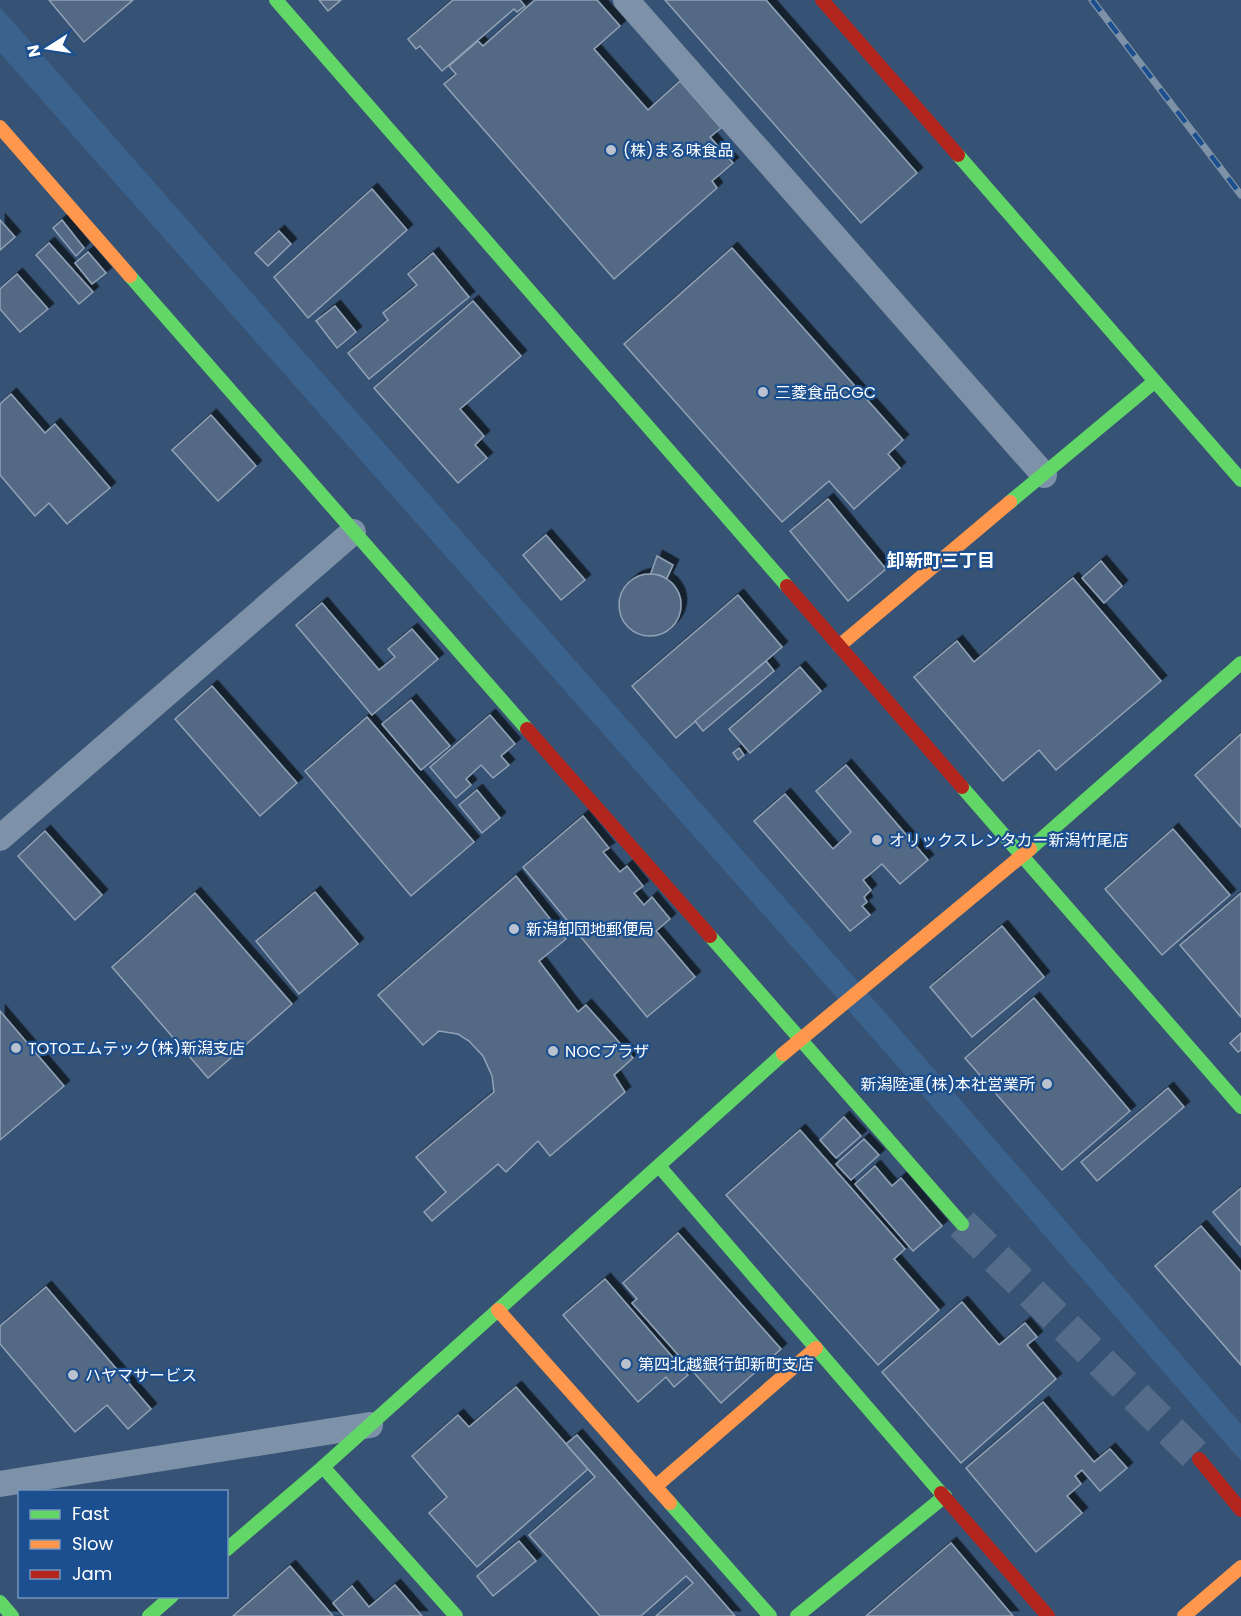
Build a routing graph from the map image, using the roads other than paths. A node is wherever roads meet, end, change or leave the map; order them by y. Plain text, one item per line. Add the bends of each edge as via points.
1 (276, 0) edge
2 (626, 0) edge
3 (822, 0) edge
4 (0, 127) edge
5 (1154, 382) junction
6 (1044, 475) junction
7 (1241, 480) edge
8 (352, 532) junction
9 (839, 646) junction
10 (1241, 663) edge
11 (0, 838) edge
12 (1022, 856) junction
13 (801, 1038) junction
14 (1241, 1107) edge
15 (659, 1166) junction
16 (962, 1224) tunnel mouth
17 (498, 1310) junction
18 (816, 1348) junction
19 (370, 1425) junction
20 (1199, 1459) tunnel mouth
21 (323, 1467) junction
22 (0, 1484) edge
23 (655, 1486) junction
24 (945, 1497) junction
25 (1241, 1510) edge
26 (228, 1548) edge
27 (1241, 1566) edge
28 (170, 1598) edge
29 (0, 1602) edge
30 (12, 1616) edge
31 (149, 1616) edge
32 (456, 1616) edge
33 (770, 1616) edge
34 (797, 1616) edge
35 (1048, 1616) edge
36 (1184, 1616) edge

1 - 9 street
2 - 6 street
3 - 5 street
4 - 8 street
5 - 6 street
5 - 7 street
6 - 9 street
8 - 11 street
8 - 13 street
9 - 12 street
10 - 12 street
12 - 13 street
12 - 14 street
13 - 15 street
13 - 16 street
15 - 17 street
15 - 18 street
17 - 19 street
17 - 23 street
18 - 23 street
18 - 24 street
19 - 21 street
19 - 22 street
20 - 25 street
21 - 26 street
21 - 32 street
23 - 33 street
24 - 34 street
24 - 35 street
27 - 36 street
28 - 31 street
29 - 30 street

